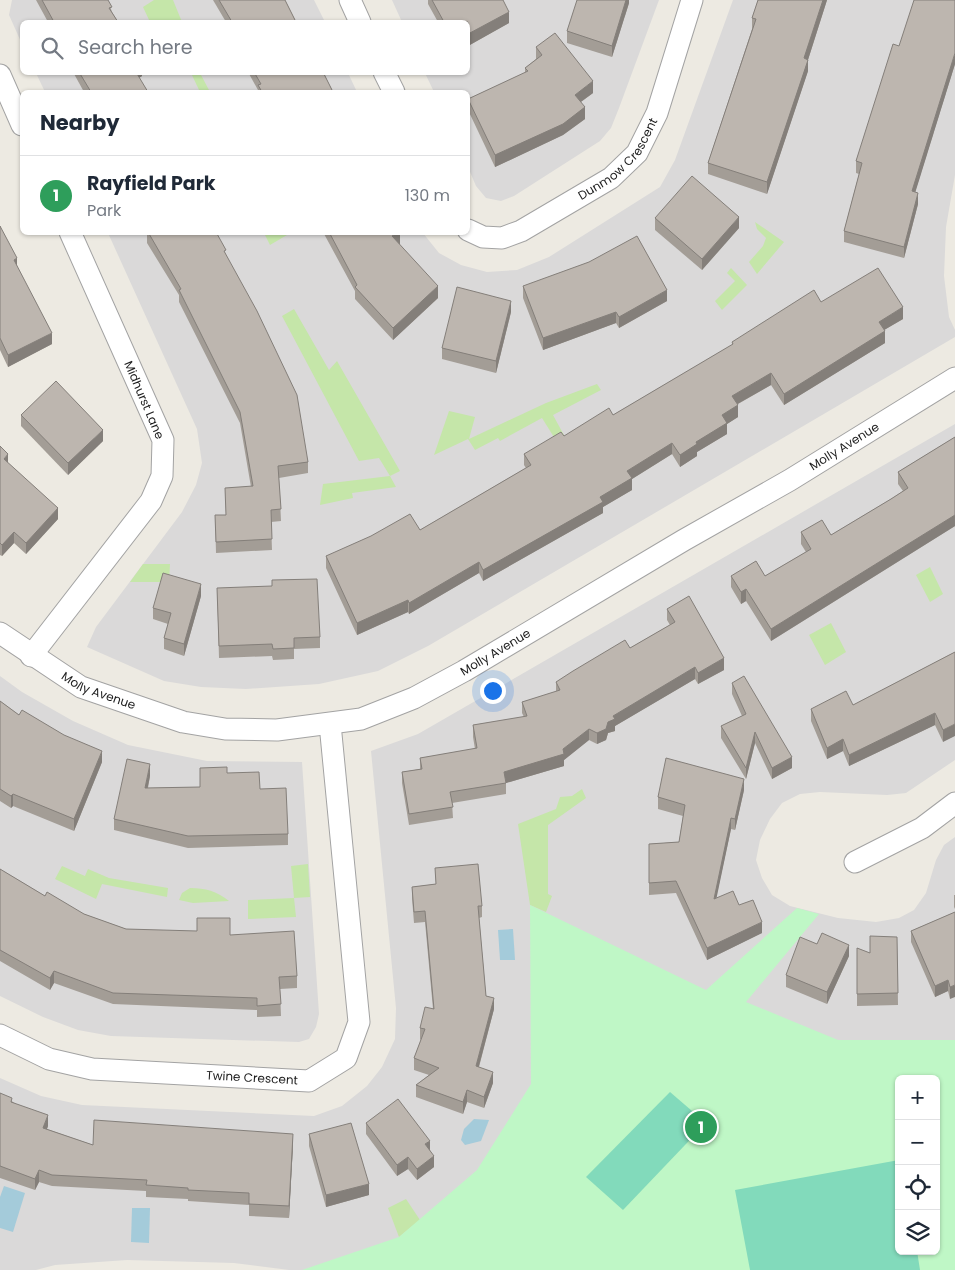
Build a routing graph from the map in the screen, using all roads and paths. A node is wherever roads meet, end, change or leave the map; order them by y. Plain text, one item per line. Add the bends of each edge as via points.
1 (350, 0) edge
2 (692, 0) edge
3 (359, 20) edge
4 (0, 75) edge
5 (386, 75) edge
6 (393, 90) edge
7 (20, 121) edge
8 (470, 231) edge
9 (71, 235) edge
10 (955, 378) edge
11 (0, 633) edge
12 (31, 656) junction
13 (330, 724) junction
14 (955, 802) edge
15 (855, 862) dead end
16 (0, 1035) edge

1 - 3 street
2 - 8 street, Dunmow Crescent via 657,113 637,153 611,178 521,231 502,238 483,237
4 - 7 street
5 - 6 street
9 - 12 street, Midhurst Lane via 163,440 162,476 151,501
10 - 13 street, Molly Avenue via 790,480 464,671 414,698 361,719
11 - 12 street, Molly Avenue
12 - 13 street, Molly Avenue via 81,687 183,722 225,729 277,730
13 - 16 street, Twine Crescent via 359,1022 346,1058 309,1081 92,1069 49,1059
14 - 15 street via 922,828

